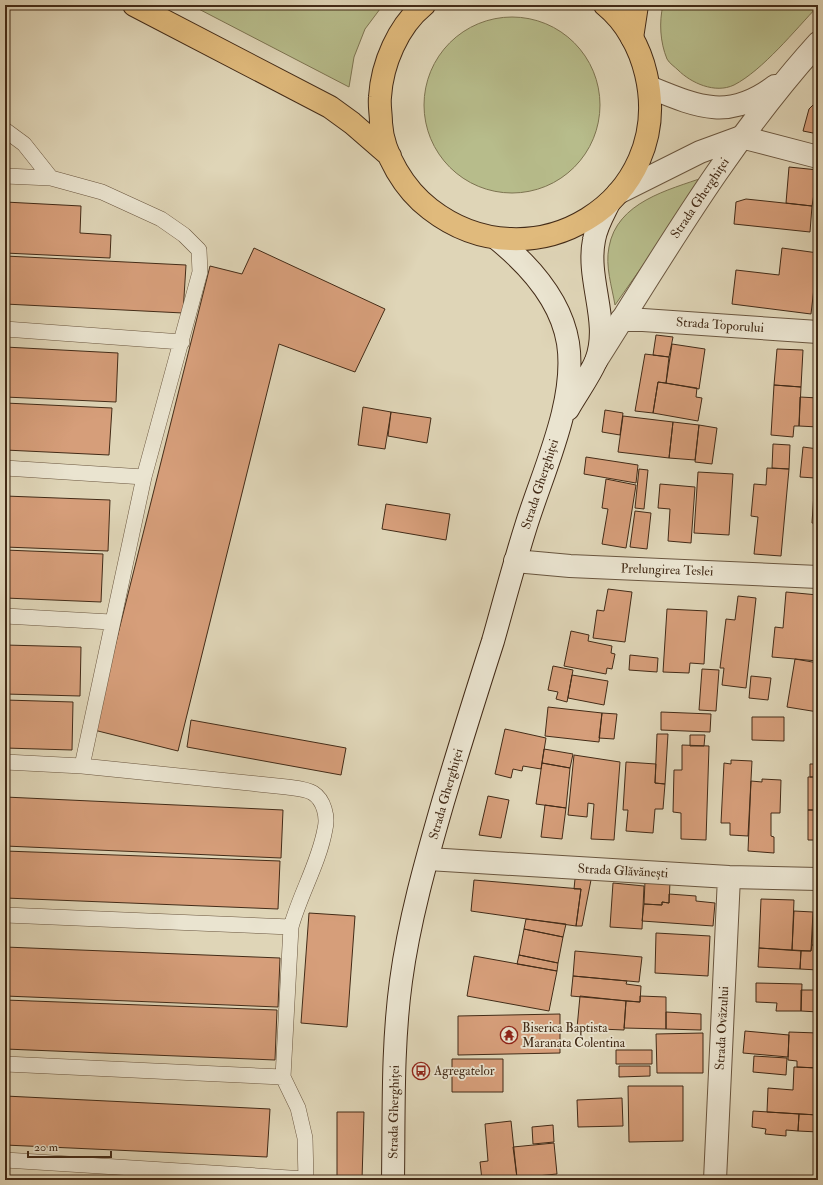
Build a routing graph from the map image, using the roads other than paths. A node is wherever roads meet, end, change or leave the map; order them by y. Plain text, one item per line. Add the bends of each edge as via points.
1 (134, 5) edge
2 (424, 5) edge
3 (605, 5) edge
4 (637, 5) edge
5 (632, 38) junction
6 (818, 43) edge
7 (789, 75) junction
8 (649, 87) junction
9 (5, 130) edge
10 (741, 137) junction
11 (390, 156) junction
12 (818, 156) edge
13 (5, 176) edge
14 (51, 178) junction
15 (613, 198) junction
16 (497, 239) junction
17 (621, 320) junction
18 (5, 329) edge
19 (818, 332) edge
20 (182, 342) junction
21 (596, 361) junction
22 (562, 420) junction
23 (5, 468) edge
24 (144, 477) junction
25 (515, 561) junction
26 (818, 577) edge
27 (5, 616) edge
28 (111, 622) junction
29 (5, 762) edge
30 (82, 766) junction
31 (428, 859) junction
32 (729, 877) junction
33 (818, 880) edge
34 (5, 915) edge
35 (291, 927) junction
36 (5, 1064) edge
37 (283, 1077) junction
38 (5, 1160) edge
39 (306, 1179) edge
40 (392, 1180) edge
41 (715, 1180) edge

1 - 11 highway via 330,107
2 - 11 highway via 398,36 385,65 380,97 382,129
3 - 5 highway
4 - 5 highway
5 - 8 highway via 643,62
6 - 7 street, Strada Gherghiței
7 - 8 street, Strada Gherghiței via 757,98 729,107 692,104
7 - 10 street, Strada Gherghiței
8 - 15 highway via 649,125 646,142 633,171
9 - 14 lane via 24,144
10 - 12 street
10 - 15 street, Strada Gherghiței via 700,152
10 - 17 street, Strada Gherghiței via 648,275
11 - 16 highway via 403,181 427,207 444,220 469,232
13 - 14 lane
14 - 20 lane via 102,192 161,219 184,235 199,250 200,272
15 - 16 highway via 584,222 556,234 527,240
15 - 21 street, Strada Gherghiței via 598,224 594,240 594,271 600,328
16 - 22 street, Strada Gherghiței via 531,270 545,289 564,329 568,344 568,368
17 - 19 street, Strada Toporului
17 - 21 street, Strada Gherghiței
18 - 20 lane
20 - 24 lane
21 - 22 street, Strada Gherghiței
22 - 25 street, Strada Gherghiței
23 - 24 lane
24 - 28 lane
25 - 26 street, Prelungirea Teslei
25 - 31 street, Strada Gherghiței
27 - 28 lane
28 - 30 lane
29 - 30 lane
30 - 35 lane via 287,787 313,793 324,806 326,828
31 - 32 street, Strada Glăvănești
31 - 40 street, Strada Gherghiței via 407,948 397,1017
32 - 33 street, Strada Glăvănești
32 - 41 street, Strada Ovăzului
34 - 35 lane
35 - 37 lane
36 - 37 lane
37 - 39 lane via 298,1108 305,1138
38 - 39 lane

